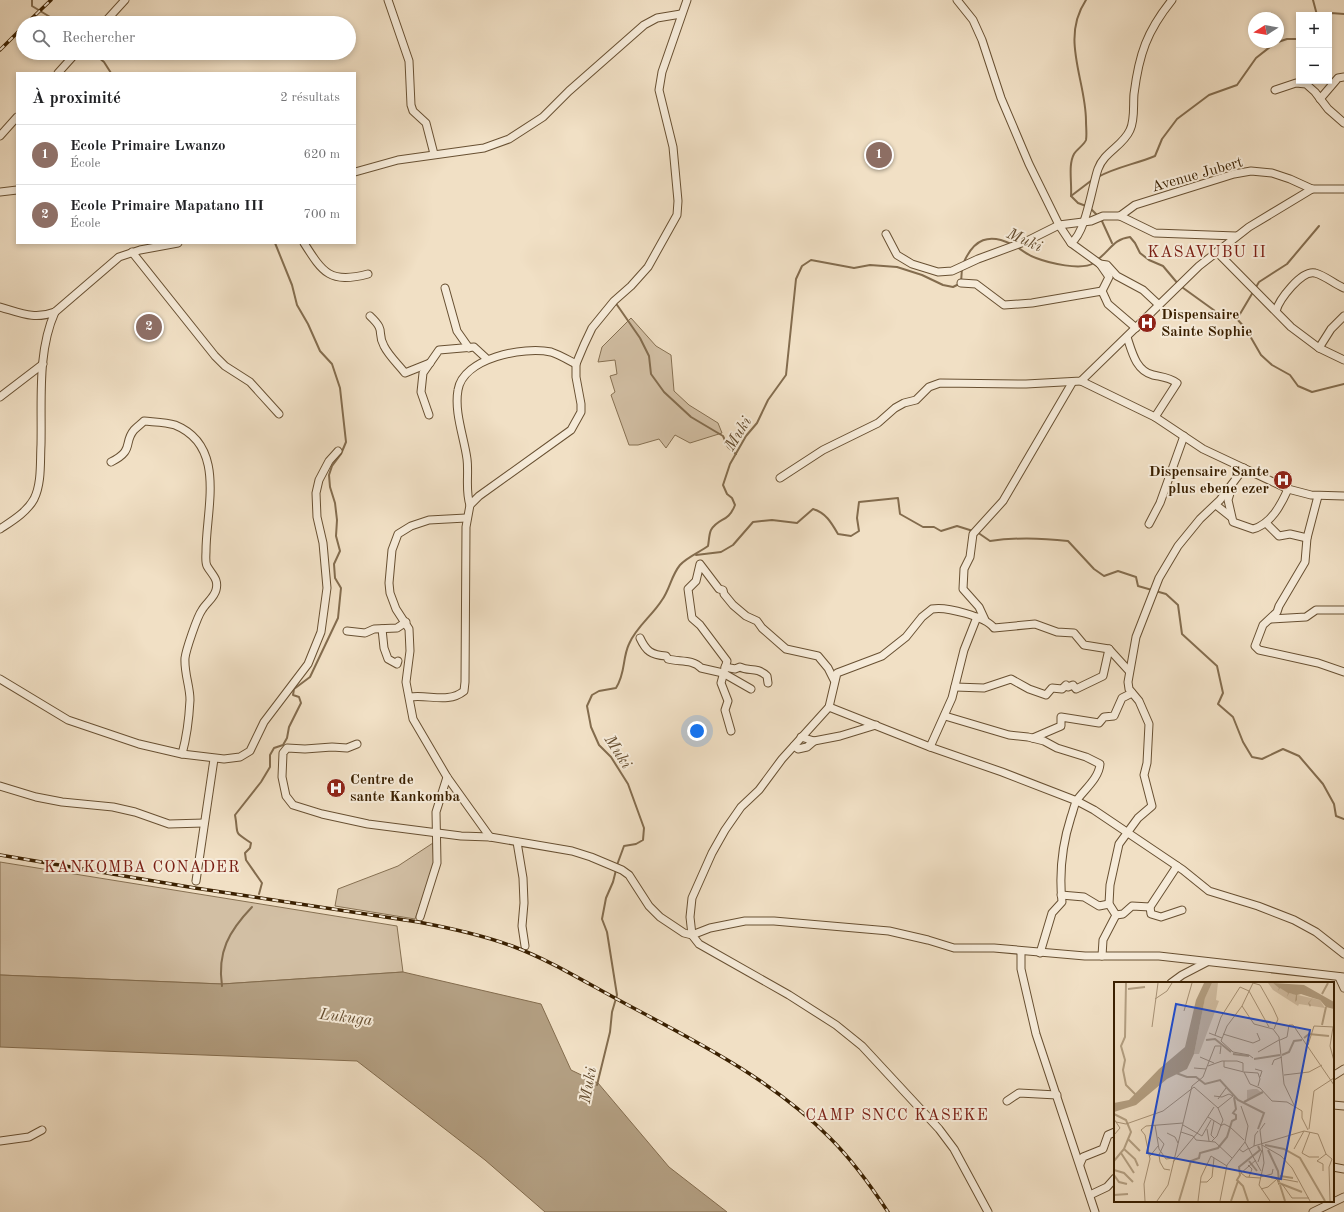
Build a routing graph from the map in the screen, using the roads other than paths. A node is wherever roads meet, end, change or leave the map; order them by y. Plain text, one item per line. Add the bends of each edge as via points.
1 (125, 0) edge
2 (388, 0) edge
3 (687, 0) edge
4 (957, 0) edge
5 (1172, 0) edge
6 (681, 14) junction
7 (110, 16) edge
8 (70, 60) edge
9 (59, 72) edge
10 (1344, 77) edge
11 (1275, 90) dead end
12 (1320, 99) junction
13 (16, 118) edge
14 (1344, 123) edge
15 (0, 136) edge
16 (434, 154) junction
17 (356, 172) edge
18 (1312, 189) junction
19 (1344, 189) edge
20 (16, 190) edge
21 (0, 192) edge
22 (1120, 216) junction
23 (1083, 221) junction
24 (1059, 225) junction
25 (886, 234) dead end
26 (1236, 236) junction
27 (1072, 243) junction
28 (168, 244) edge
29 (305, 244) edge
30 (139, 247) edge
31 (132, 252) junction
32 (1217, 252) junction
33 (1100, 264) junction
34 (368, 274) dead end
35 (1117, 276) junction
36 (1109, 277) junction
37 (961, 283) dead end
38 (445, 288) dead end
39 (1344, 288) edge
40 (1102, 291) junction
41 (1159, 305) junction
42 (0, 307) edge
43 (1276, 311) junction
44 (55, 312) junction
45 (370, 316) dead end
46 (1344, 316) edge
47 (1136, 328) junction
48 (1127, 338) junction
49 (469, 348) junction
50 (1319, 348) junction
51 (487, 359) junction
52 (1344, 360) edge
53 (430, 362) junction
54 (43, 364) junction
55 (576, 364) junction
56 (1081, 381) junction
57 (1072, 383) junction
58 (0, 398) edge
59 (279, 414) dead end
60 (429, 416) dead end
61 (1155, 417) junction
62 (1184, 436) junction
63 (338, 451) dead end
64 (111, 462) dead end
65 (1244, 468) junction
66 (780, 478) dead end
67 (1234, 483) junction
68 (1288, 489) junction
69 (1318, 496) junction
70 (1344, 496) edge
71 (470, 504) junction
72 (1216, 505) junction
73 (1231, 517) junction
74 (466, 518) junction
75 (1266, 523) junction
76 (1149, 524) dead end
77 (0, 529) edge
78 (1307, 538) junction
79 (1344, 610) edge
80 (977, 617) junction
81 (1271, 619) junction
82 (985, 620) junction
83 (406, 622) junction
84 (382, 628) junction
85 (348, 630) dead end
86 (640, 638) dead end
87 (1109, 649) junction
88 (398, 661) dead end
89 (724, 670) junction
90 (1129, 671) junction
91 (1344, 672) edge
92 (0, 679) edge
93 (834, 680) junction
94 (768, 683) dead end
95 (750, 688) dead end
96 (955, 688) junction
97 (1132, 693) junction
98 (410, 697) junction
99 (829, 707) junction
100 (945, 716) junction
101 (876, 725) junction
102 (731, 731) dead end
103 (801, 737) junction
104 (1032, 738) junction
105 (814, 741) junction
106 (357, 744) dead end
107 (794, 746) junction
108 (930, 747) junction
109 (182, 754) junction
110 (214, 759) junction
111 (447, 777) junction
112 (0, 786) edge
113 (1076, 801) junction
114 (204, 823) junction
115 (438, 832) junction
116 (1126, 832) junction
117 (490, 837) junction
118 (516, 842) junction
119 (1177, 866) junction
120 (196, 881) dead end
121 (1061, 895) junction
122 (1109, 904) junction
123 (1150, 907) junction
124 (1182, 910) dead end
125 (1116, 915) junction
126 (420, 916) dead end
127 (692, 935) junction
128 (525, 946) dead end
129 (1021, 951) junction
130 (1040, 953) junction
131 (1344, 954) edge
132 (1102, 956) junction
133 (1207, 962) junction
134 (1342, 977) edge
135 (1172, 982) edge
136 (1344, 988) edge
137 (1344, 1069) edge
138 (1334, 1075) edge
139 (1057, 1095) junction
140 (1007, 1101) dead end
141 (1334, 1105) edge
142 (1344, 1106) edge
143 (42, 1130) dead end
144 (1114, 1132) edge
145 (0, 1141) edge
146 (1080, 1164) junction
147 (1334, 1167) edge
148 (1344, 1169) edge
149 (1114, 1179) edge
150 (1090, 1195) junction
151 (1344, 1197) edge
152 (1334, 1202) edge
153 (1334, 1202) edge
154 (988, 1212) edge
155 (1095, 1212) edge
156 (1313, 1212) edge

1 - 7 street
2 - 16 street via 409,61 411,105 426,123
3 - 6 street
4 - 24 street via 972,20 982,40 1001,98
5 - 23 street via 1144,44 1139,62 1131,129 1122,142 1107,154 1098,168
6 - 16 street via 657,18 644,25 543,117 509,139 484,148
6 - 55 street via 662,72 659,90 673,147 677,214 648,267 614,301 592,328
8 - 9 street
10 - 12 street via 1338,78
11 - 12 street via 1296,83 1306,84
12 - 14 street
13 - 15 street
16 - 17 street via 398,160
18 - 19 street, Avenue Jubert
18 - 22 street, Avenue Jubert via 1272,173 1250,172 1215,179 1135,205
18 - 26 street
20 - 21 street
22 - 23 street via 1103,216
22 - 26 street via 1155,233
23 - 24 street
23 - 27 street
24 - 25 street via 1027,241 952,271 938,272 912,264 897,255
24 - 27 street
26 - 32 street
27 - 33 street
28 - 30 street
29 - 34 street via 315,262 331,275 354,278
30 - 31 street
31 - 44 street via 114,260
31 - 59 street via 215,356 225,366 250,382
32 - 41 street
32 - 43 street
33 - 35 street via 1107,265
33 - 36 street
35 - 36 street
35 - 41 street via 1143,290
36 - 40 street
37 - 40 street via 976,284 1004,305 1020,305
38 - 49 street via 457,331
39 - 43 street via 1316,273 1310,273 1286,293 1278,303
40 - 47 street via 1108,304
41 - 47 street
42 - 44 street via 30,316
43 - 50 street via 1296,331
44 - 54 street via 46,334
45 - 53 street via 381,326 383,344 405,373
46 - 50 street via 1331,329
47 - 48 street
48 - 56 street
48 - 61 street via 1138,366 1151,375 1170,378 1177,383
49 - 51 street via 474,347
49 - 53 street via 439,350
50 - 52 street
51 - 55 street via 540,351 551,352
51 - 71 street via 476,365 461,380 457,391 467,459
53 - 60 street via 423,373 421,392
54 - 58 street
54 - 77 street via 37,491 30,506
55 - 71 street via 581,412 571,430
56 - 57 street
56 - 61 street
57 - 66 street via 940,383 929,387 916,400 904,402 878,423 823,450
57 - 82 street via 1003,501 973,534 970,557 964,569 963,589 979,607
61 - 62 street
62 - 65 street via 1203,449
62 - 76 street via 1160,503
63 - 110 street via 329,461 319,480 316,493 327,588 321,632 313,653 308,664 264,722 250,751 240,757
64 - 109 street via 124,453 133,431 144,421 174,425 184,431 197,442 205,456 210,475 206,565 216,579 217,585 216,593 201,610 186,650 185,673 190,700 187,718 189,726
65 - 67 street
65 - 68 street
67 - 72 street
67 - 73 street via 1228,500
68 - 69 street
68 - 75 street via 1277,510
69 - 70 street
69 - 78 street
71 - 74 street
72 - 73 street
72 - 90 street via 1200,519 1178,546 1159,578 1136,637
73 - 75 street via 1233,522 1253,529
74 - 83 street via 429,520 398,534 392,550 389,583 396,608
74 - 98 street via 464,691 451,698
75 - 78 street via 1279,536 1290,534
78 - 81 street via 1306,557 1301,570
79 - 81 street via 1316,610 1306,617
80 - 82 street
80 - 93 street via 961,612 932,609 906,637 882,656 842,670 837,673
80 - 96 street via 964,650
81 - 91 street via 1263,625 1256,649 1318,663
82 - 87 street via 994,628 1035,624 1058,632 1074,634 1084,645
83 - 84 street via 397,628
83 - 98 street via 409,629 410,651 406,682
84 - 85 street via 365,633
84 - 88 street via 388,659 397,664
86 - 89 street via 646,650 656,655 666,656 674,661 681,660 701,668
87 - 90 street
87 - 96 street via 1103,676 1076,689 1073,685 1066,685 1062,689 1052,688 1046,695 1011,679 984,688
89 - 93 street via 727,660 692,618 688,589 696,581 700,564 719,589 724,590 724,594 733,605 757,621 786,649 818,656
89 - 94 street via 752,668 768,676
89 - 95 street
89 - 102 street via 721,683 728,701 725,710
90 - 97 street via 1128,682
92 - 109 street via 68,720 139,744
93 - 99 street
96 - 100 street
97 - 104 street via 1122,698 1114,716 1104,717 1099,723 1061,717 1061,726
97 - 116 street via 1139,701 1149,724 1144,775 1152,806 1141,814
98 - 111 street via 413,719
99 - 101 street
99 - 103 street
100 - 104 street via 1008,735
100 - 108 street
101 - 105 street
101 - 108 street
103 - 105 street
103 - 107 street
104 - 113 street via 1100,764 1096,776
105 - 107 street via 807,747
106 - 115 street via 347,748 287,748 283,753 282,777 286,796 293,805 368,824
107 - 127 street via 742,807 712,853 692,898
108 - 113 street
109 - 110 street
110 - 114 street
111 - 115 street via 438,804
111 - 117 street
112 - 114 street via 62,802 113,807 169,824
113 - 116 street
113 - 121 street via 1063,842
114 - 120 street
115 - 117 street
115 - 126 street via 437,863
116 - 119 street
116 - 122 street via 1119,844 1113,868
117 - 118 street
118 - 127 street via 572,851 622,870 629,875 649,906 660,917
118 - 128 street via 523,878 522,926
119 - 123 street
119 - 131 street via 1216,894 1294,920 1316,932
121 - 122 street via 1084,898 1099,906
121 - 130 street via 1062,902 1052,913
122 - 125 street
123 - 124 street via 1151,914 1161,917
123 - 125 street via 1132,906 1123,914
125 - 132 street via 1103,940
127 - 129 street via 710,928 745,921 774,921 889,932 954,948
127 - 154 street via 700,944 717,955 816,1012 862,1046 954,1149
129 - 130 street
129 - 139 street via 1021,969 1032,1021
130 - 132 street
132 - 133 street via 1159,956
133 - 134 street
133 - 135 street
134 - 136 street
137 - 138 street
139 - 140 street via 1018,1093
139 - 146 street
141 - 142 street
143 - 145 street via 29,1136
144 - 146 street via 1108,1135 1103,1149 1083,1157
146 - 150 street
147 - 148 street
149 - 150 street via 1107,1187
150 - 155 street
151 - 153 street
152 - 156 street

